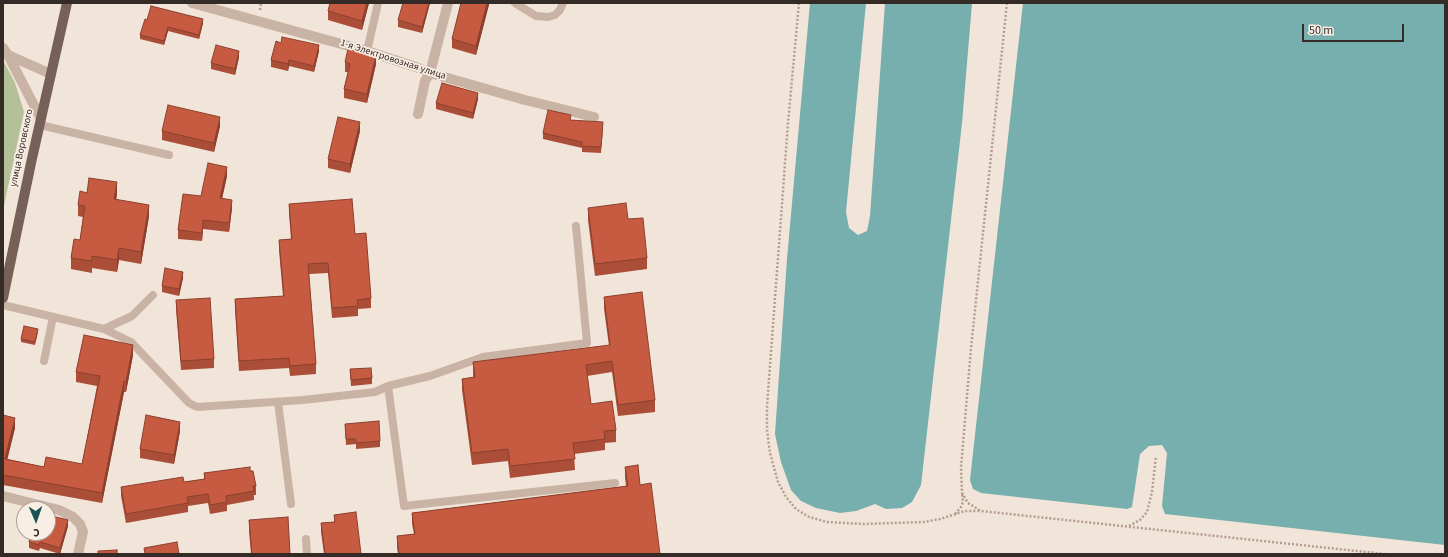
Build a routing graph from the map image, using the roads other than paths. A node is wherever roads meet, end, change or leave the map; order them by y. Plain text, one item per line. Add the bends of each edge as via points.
1 (68, 3) edge
2 (192, 3) edge
3 (378, 3) edge
4 (448, 3) edge
5 (515, 3) edge
6 (562, 3) edge
7 (367, 51) junction
8 (6, 52) edge
9 (430, 73) junction
10 (51, 74) junction
11 (418, 114) dead end
12 (594, 117) dead end
13 (40, 122) junction
14 (169, 155) dead end
15 (576, 226) dead end
16 (153, 295) dead end
17 (3, 298) edge
18 (3, 305) edge
19 (53, 317) junction
20 (104, 328) junction
21 (44, 361) dead end
22 (388, 386) junction
23 (278, 402) junction
24 (615, 483) dead end
25 (3, 496) edge
26 (291, 504) dead end
27 (306, 539) dead end
28 (78, 554) edge
29 (307, 554) edge

1 - 10 main road, улица Воровского
2 - 7 street, 1-я Электровозная улица
3 - 7 lane
4 - 9 street
5 - 6 lane via 536,16 548,17 560,10
7 - 9 street, 1-я Электровозная улица
8 - 10 street
8 - 13 street
9 - 11 street via 425,81
9 - 12 street, 1-я Электровозная улица
10 - 13 main road, улица Воровского
13 - 14 lane
13 - 17 main road, улица Воровского
15 - 22 lane via 587,343 483,356 430,376
16 - 20 lane via 132,316
18 - 19 lane
19 - 20 lane
19 - 21 lane
20 - 23 lane via 131,342 189,403 197,407
22 - 23 lane via 375,392
22 - 24 lane via 404,506
23 - 26 lane
25 - 28 street via 59,510 73,517 83,532
27 - 29 lane

